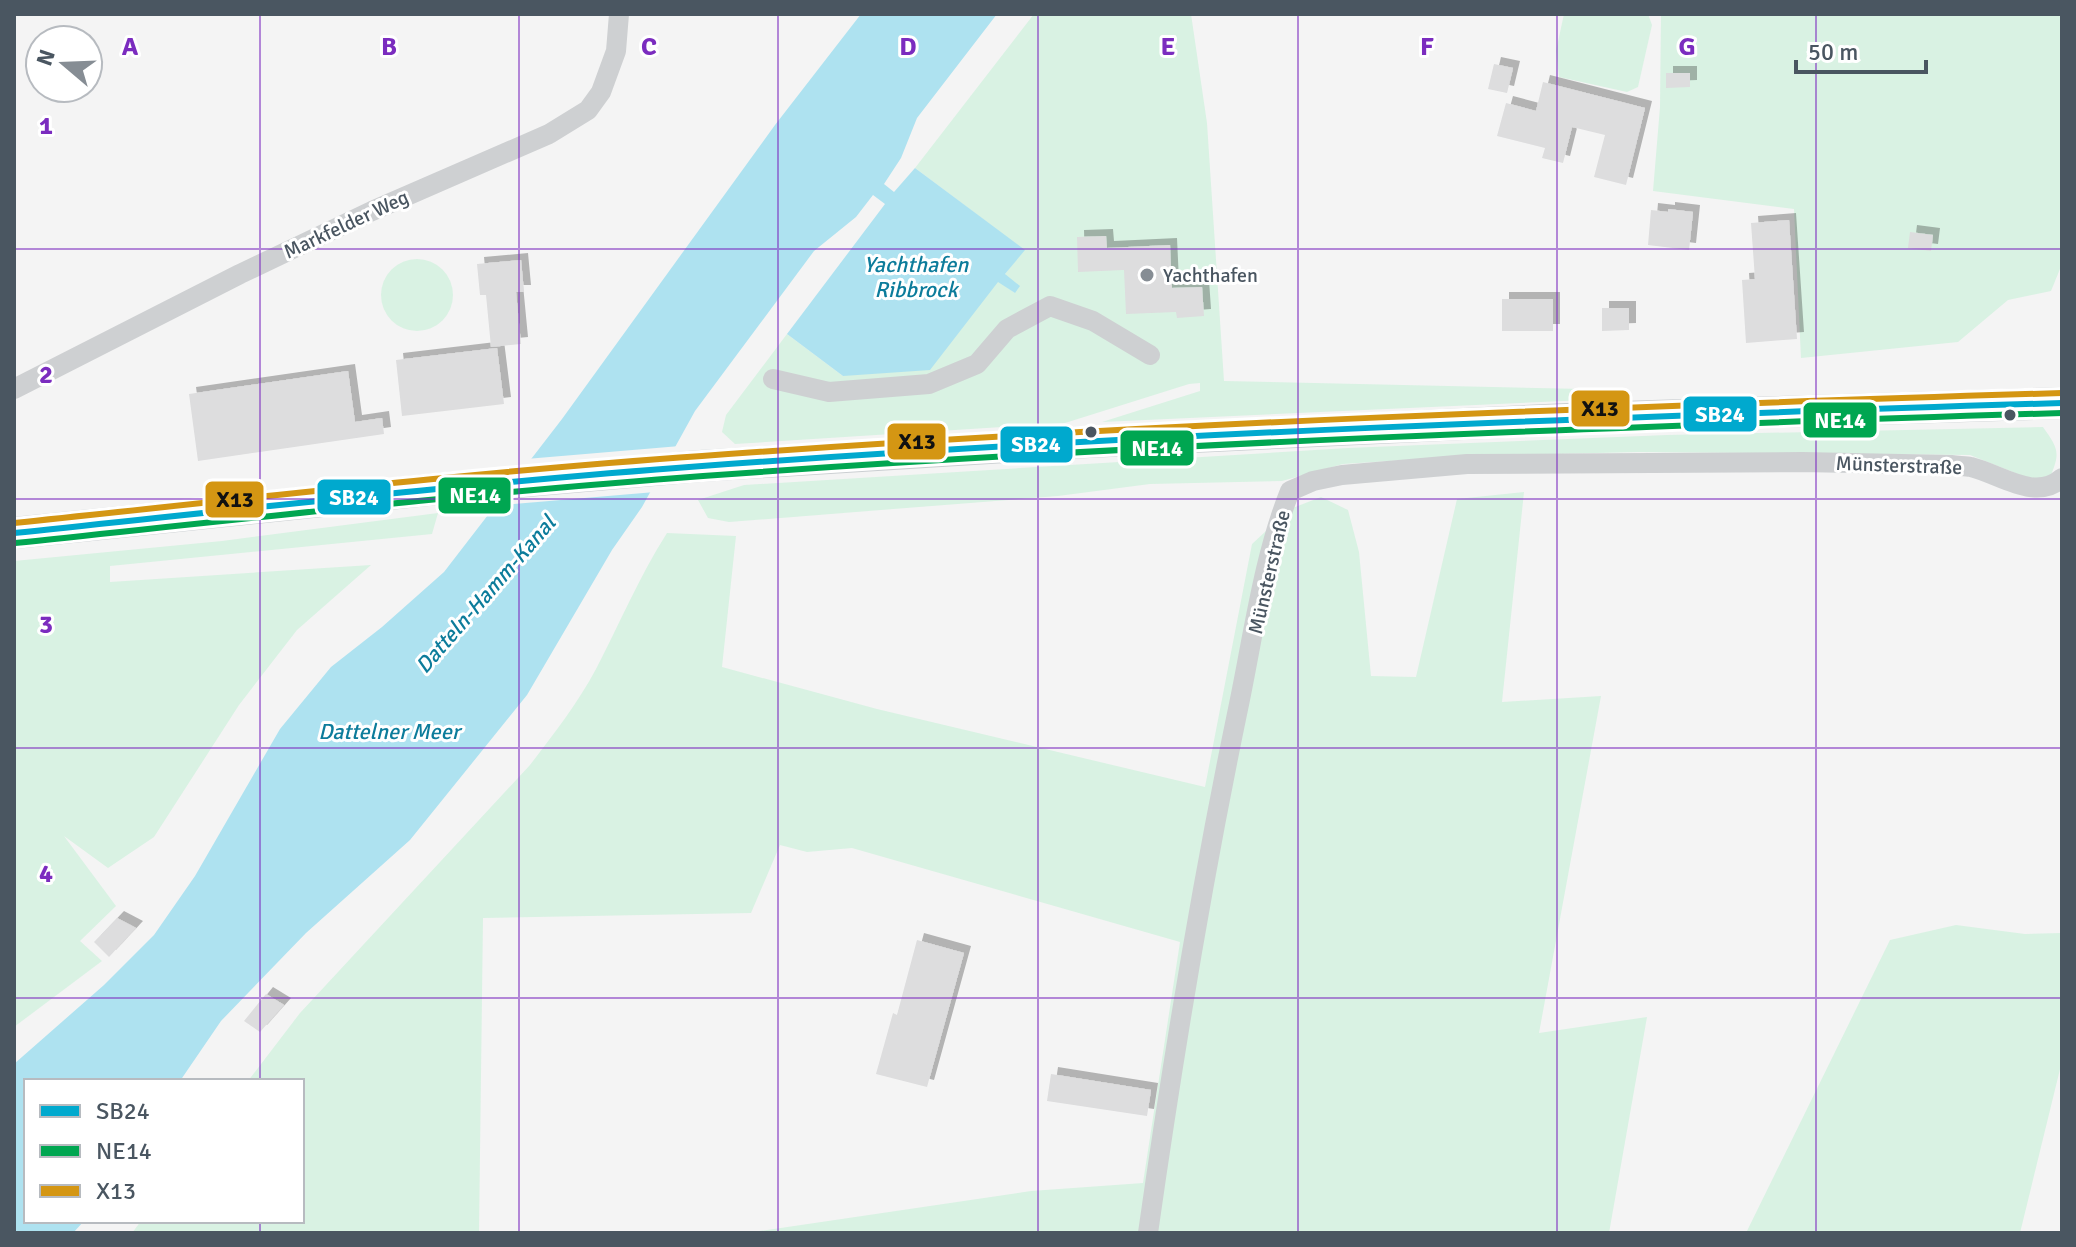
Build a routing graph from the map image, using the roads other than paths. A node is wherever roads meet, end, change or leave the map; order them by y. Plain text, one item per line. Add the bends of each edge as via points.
1 (619, 14) edge
2 (1150, 355) dead end
3 (773, 379) dead end
4 (14, 389) edge
5 (2062, 403) edge
6 (2062, 478) edge
7 (14, 533) edge
8 (1148, 1233) edge

1 - 4 street, Markfelder Weg via 616,51 601,92 588,110 549,134 253,267
2 - 3 street via 1093,321 1050,306 1007,329 977,364 929,384 829,392
5 - 7 main road via 1589,418 700,466
6 - 8 street, Münsterstraße via 2042,487 2021,486 1972,467 1936,465 1467,464 1342,475 1290,491 1274,540 1230,750 1173,1058

